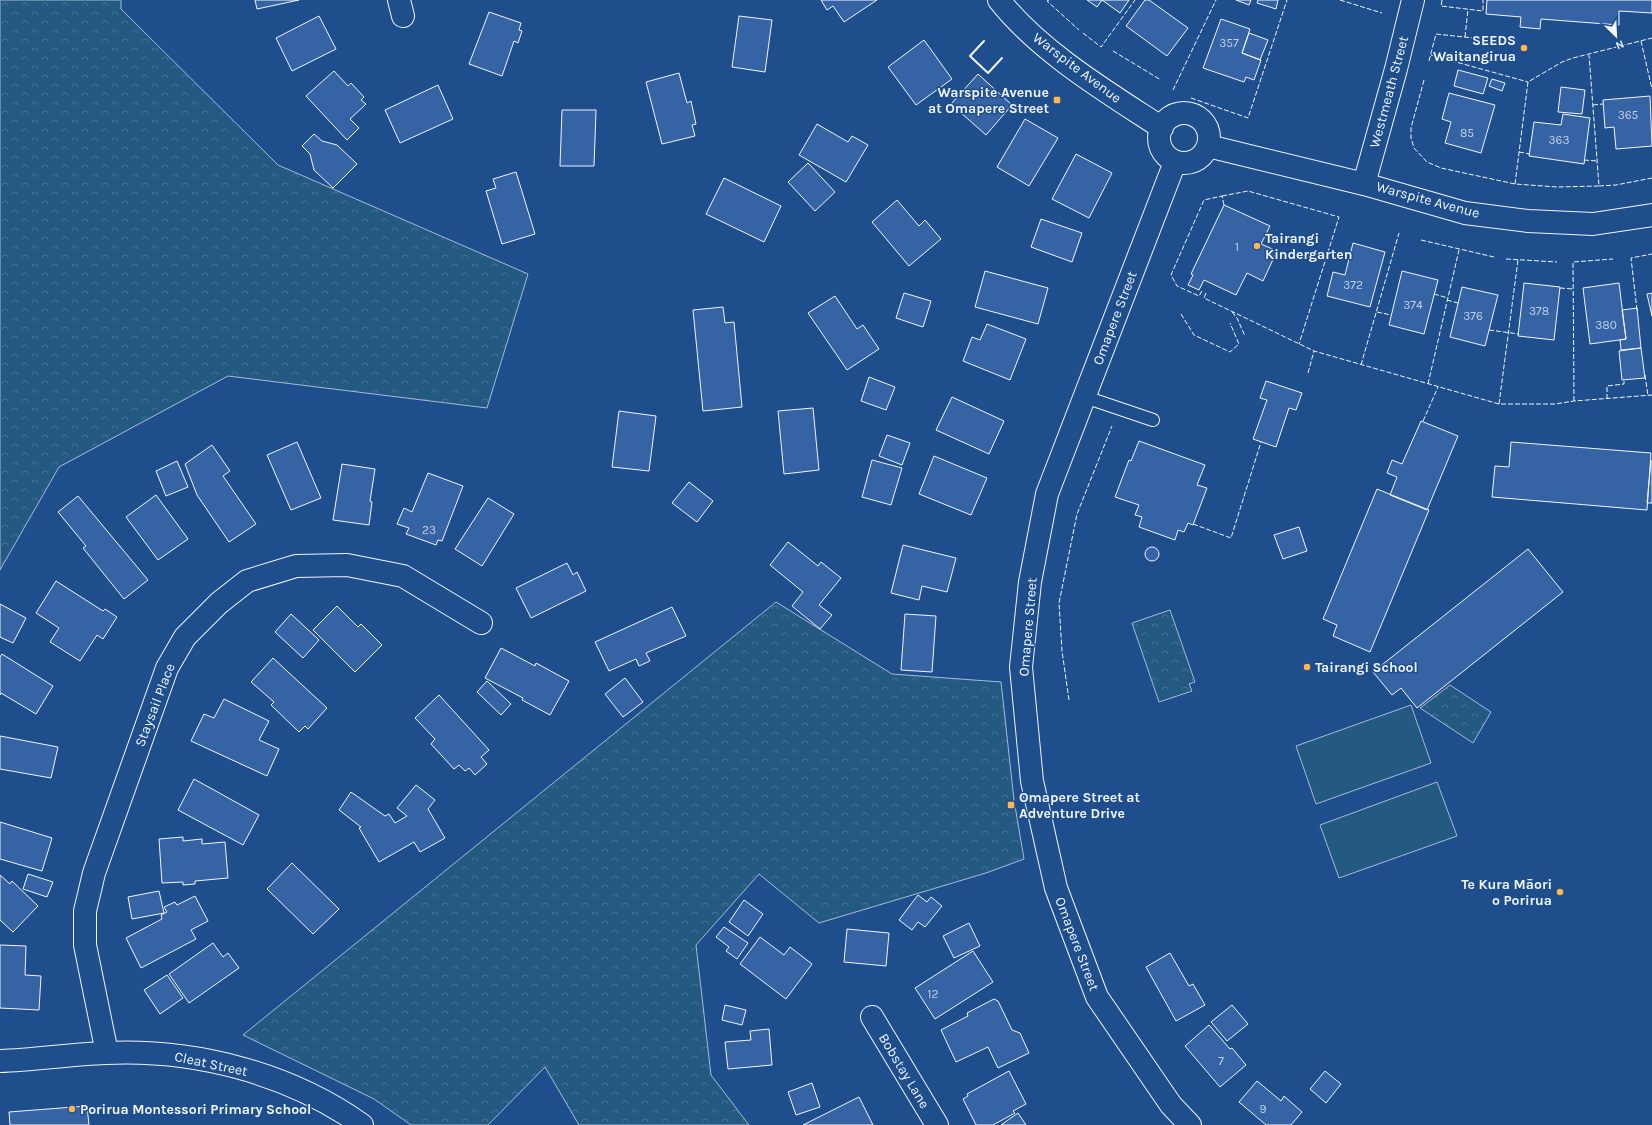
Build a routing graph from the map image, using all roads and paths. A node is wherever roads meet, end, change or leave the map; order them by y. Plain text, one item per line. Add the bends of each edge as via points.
1 (999, 0) edge
2 (1413, 0) edge
3 (1162, 128) junction
4 (1208, 146) junction
5 (1175, 162) junction
6 (1364, 184) junction
7 (1652, 215) edge
8 (1086, 397) junction
9 (1153, 420) dead end
10 (481, 623) dead end
11 (872, 1018) dead end
12 (107, 1052) junction
13 (0, 1061) edge
14 (362, 1125) edge
15 (937, 1125) edge
16 (1190, 1125) edge

1 - 3 main road, Warspite Avenue via 1040,43
2 - 6 main road, Westmeath Street
3 - 4 main road via 1168,120 1179,114 1198,117 1206,127
3 - 5 main road via 1160,144 1166,155
4 - 5 main road via 1205,153 1194,161
4 - 6 main road, Warspite Avenue
5 - 8 main road, Omapere Street
6 - 7 main road, Warspite Avenue via 1465,213 1528,221 1593,224
8 - 9 lane
8 - 16 main road, Omapere Street via 1047,494 1030,582 1021,667 1032,781 1056,888 1097,997 1171,1105
10 - 12 main road, Staysail Place via 403,576 347,565 296,566 248,581 219,603 185,637 167,668 94,873 85,911 85,945
11 - 15 main road, Bobstay Lane
12 - 13 main road, Cleat Street
12 - 14 main road, Cleat Street via 183,1055 240,1068 296,1088

